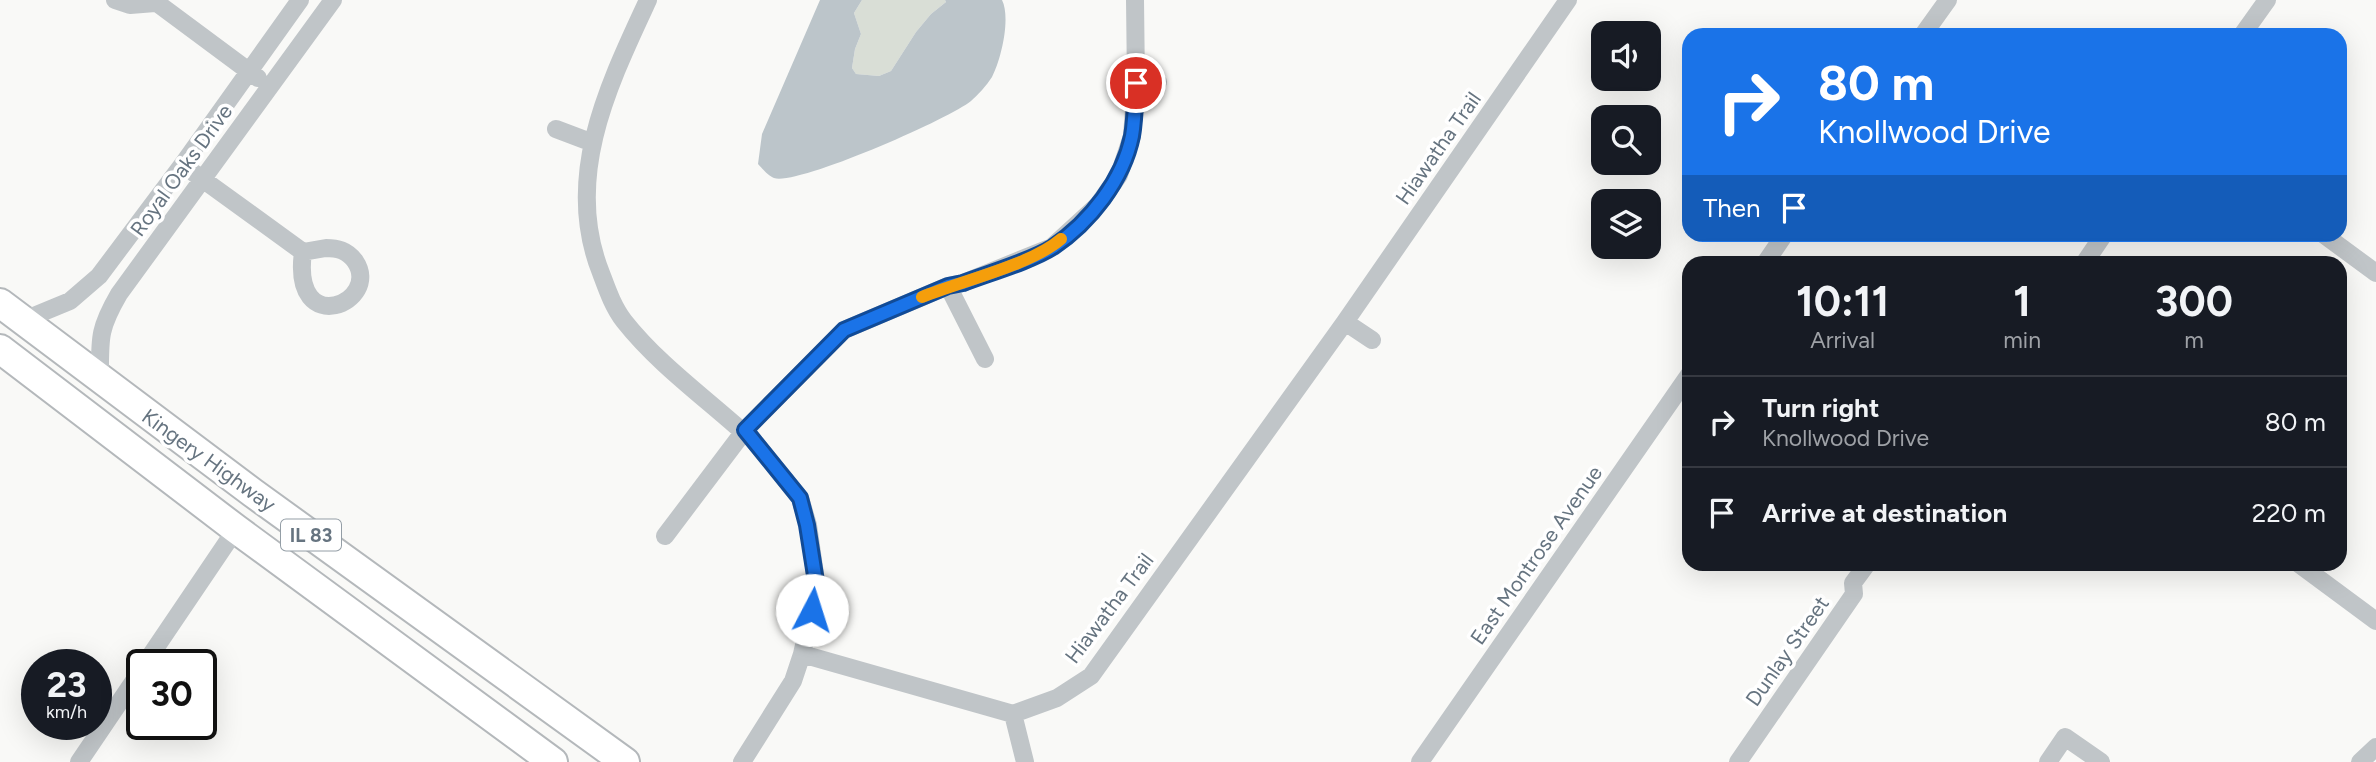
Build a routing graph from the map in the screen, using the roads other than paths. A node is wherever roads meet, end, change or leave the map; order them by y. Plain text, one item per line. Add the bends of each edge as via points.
1 (115, 0) edge
2 (300, 0) edge
3 (333, 0) edge
4 (648, 0) edge
5 (1135, 0) edge
6 (1568, 0) edge
7 (1948, 0) edge
8 (2267, 0) edge
9 (154, 2) edge
10 (1928, 28) edge
11 (2247, 28) edge
12 (248, 71) junction
13 (1158, 82) dead end
14 (1136, 83) junction
15 (269, 87) junction
16 (556, 129) dead end
17 (593, 143) junction
18 (183, 164) junction
19 (203, 179) junction
20 (2334, 242) edge
21 (303, 252) dead end
22 (2376, 273) edge
23 (948, 286) junction
24 (0, 303) edge
25 (24, 320) junction
26 (1345, 322) junction
27 (1372, 340) dead end
28 (0, 349) edge
29 (985, 359) dead end
30 (100, 380) junction
31 (1682, 385) edge
32 (745, 431) junction
33 (236, 529) junction
34 (665, 536) dead end
35 (1862, 571) edge
36 (2308, 571) edge
37 (2376, 621) edge
38 (155, 649) edge
39 (802, 654) junction
40 (126, 692) edge
41 (1013, 714) junction
42 (2376, 747) edge
43 (79, 762) edge
44 (553, 762) edge
45 (625, 762) edge
46 (742, 762) edge
47 (1025, 762) edge
48 (1420, 762) edge
49 (1738, 762) edge
50 (2048, 762) edge
51 (2101, 762) edge
52 (2360, 762) edge

1 - 9 street via 130,5
2 - 12 street, Royal Oaks Drive
3 - 15 street, Royal Oaks Drive
4 - 17 street via 612,77
5 - 14 street
6 - 26 street, Hiawatha Trail
7 - 10 street
8 - 11 street
9 - 12 street
12 - 15 street
12 - 18 street, Royal Oaks Drive
13 - 14 street
14 - 23 street via 1132,136 1119,175 1098,205 1052,247
15 - 19 street, Royal Oaks Drive
16 - 17 street
17 - 32 street via 586,200 590,246 610,298 652,352
18 - 19 street
18 - 25 street, Royal Oaks Drive via 88,286 70,301
19 - 21 street
19 - 30 street, Royal Oaks Drive via 106,316 100,334
20 - 22 street
23 - 29 street
23 - 32 street via 844,330
24 - 25 highway, Kingery Highway / IL 83
25 - 30 highway, Kingery Highway / IL 83
26 - 27 street
26 - 41 street, Hiawatha Trail via 1091,676 1056,698
28 - 33 highway, Kingery Highway / IL 83
30 - 45 highway, Kingery Highway / IL 83
31 - 48 street, East Montrose Avenue
32 - 34 street
32 - 39 street via 800,498 807,525 817,588
33 - 38 street
33 - 44 highway, Kingery Highway / IL 83
35 - 49 street, Dunlay Street via 1853,583 1854,594
36 - 37 street
39 - 41 street
39 - 46 street via 793,681
40 - 43 street
41 - 47 street
42 - 52 street
50 - 51 street via 2065,737

